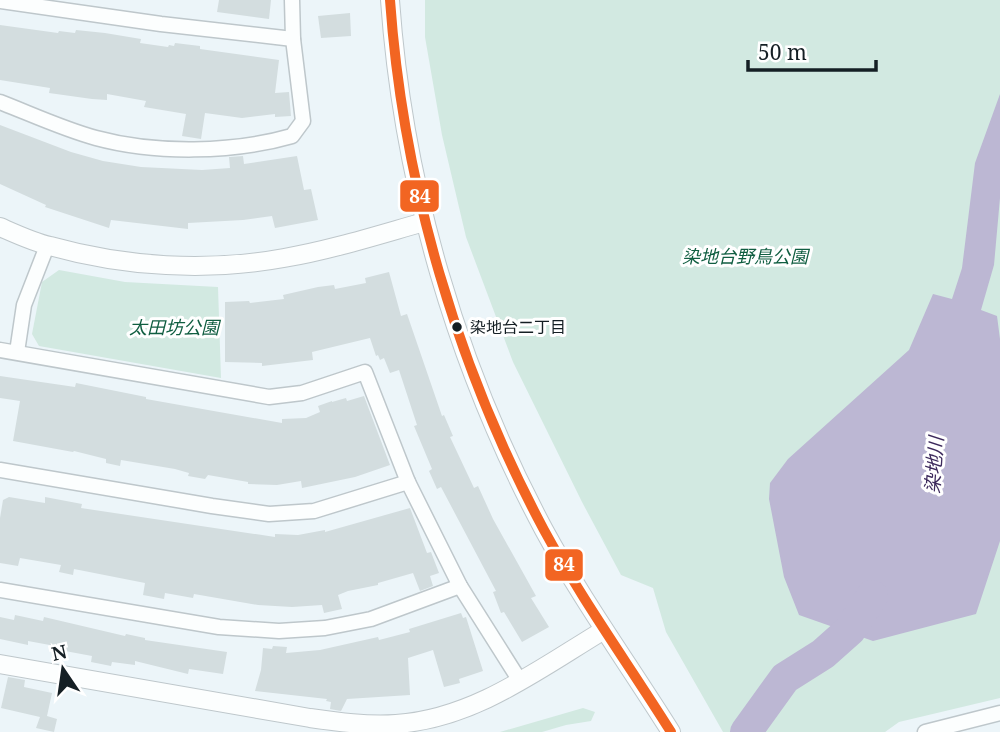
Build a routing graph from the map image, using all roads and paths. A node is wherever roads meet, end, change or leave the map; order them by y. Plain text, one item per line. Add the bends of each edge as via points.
1 (292, 0) edge
2 (390, 0) edge
3 (0, 1) edge
4 (293, 39) junction
5 (0, 102) edge
6 (424, 222) junction
7 (0, 227) edge
8 (47, 246) junction
9 (0, 350) edge
10 (18, 352) junction
11 (0, 470) edge
12 (408, 482) junction
13 (460, 586) junction
14 (0, 590) edge
15 (604, 630) junction
16 (0, 664) edge
17 (520, 681) junction
18 (1000, 713) edge
19 (668, 728) edge
20 (925, 732) edge

1 - 4 street
2 - 6 street
3 - 4 street
4 - 5 street via 303,121 287,138 220,148 143,146 96,138
6 - 8 street via 244,264 138,264
6 - 15 street via 477,383 511,464
7 - 8 street
8 - 10 street via 24,306
9 - 10 street
10 - 12 street via 269,397 302,393 365,372
11 - 12 street via 269,514 314,511
12 - 13 street
13 - 14 street via 371,618 279,631 219,627
13 - 17 street
15 - 17 street
15 - 19 street
16 - 17 street via 351,724 430,719 473,706
18 - 20 street

